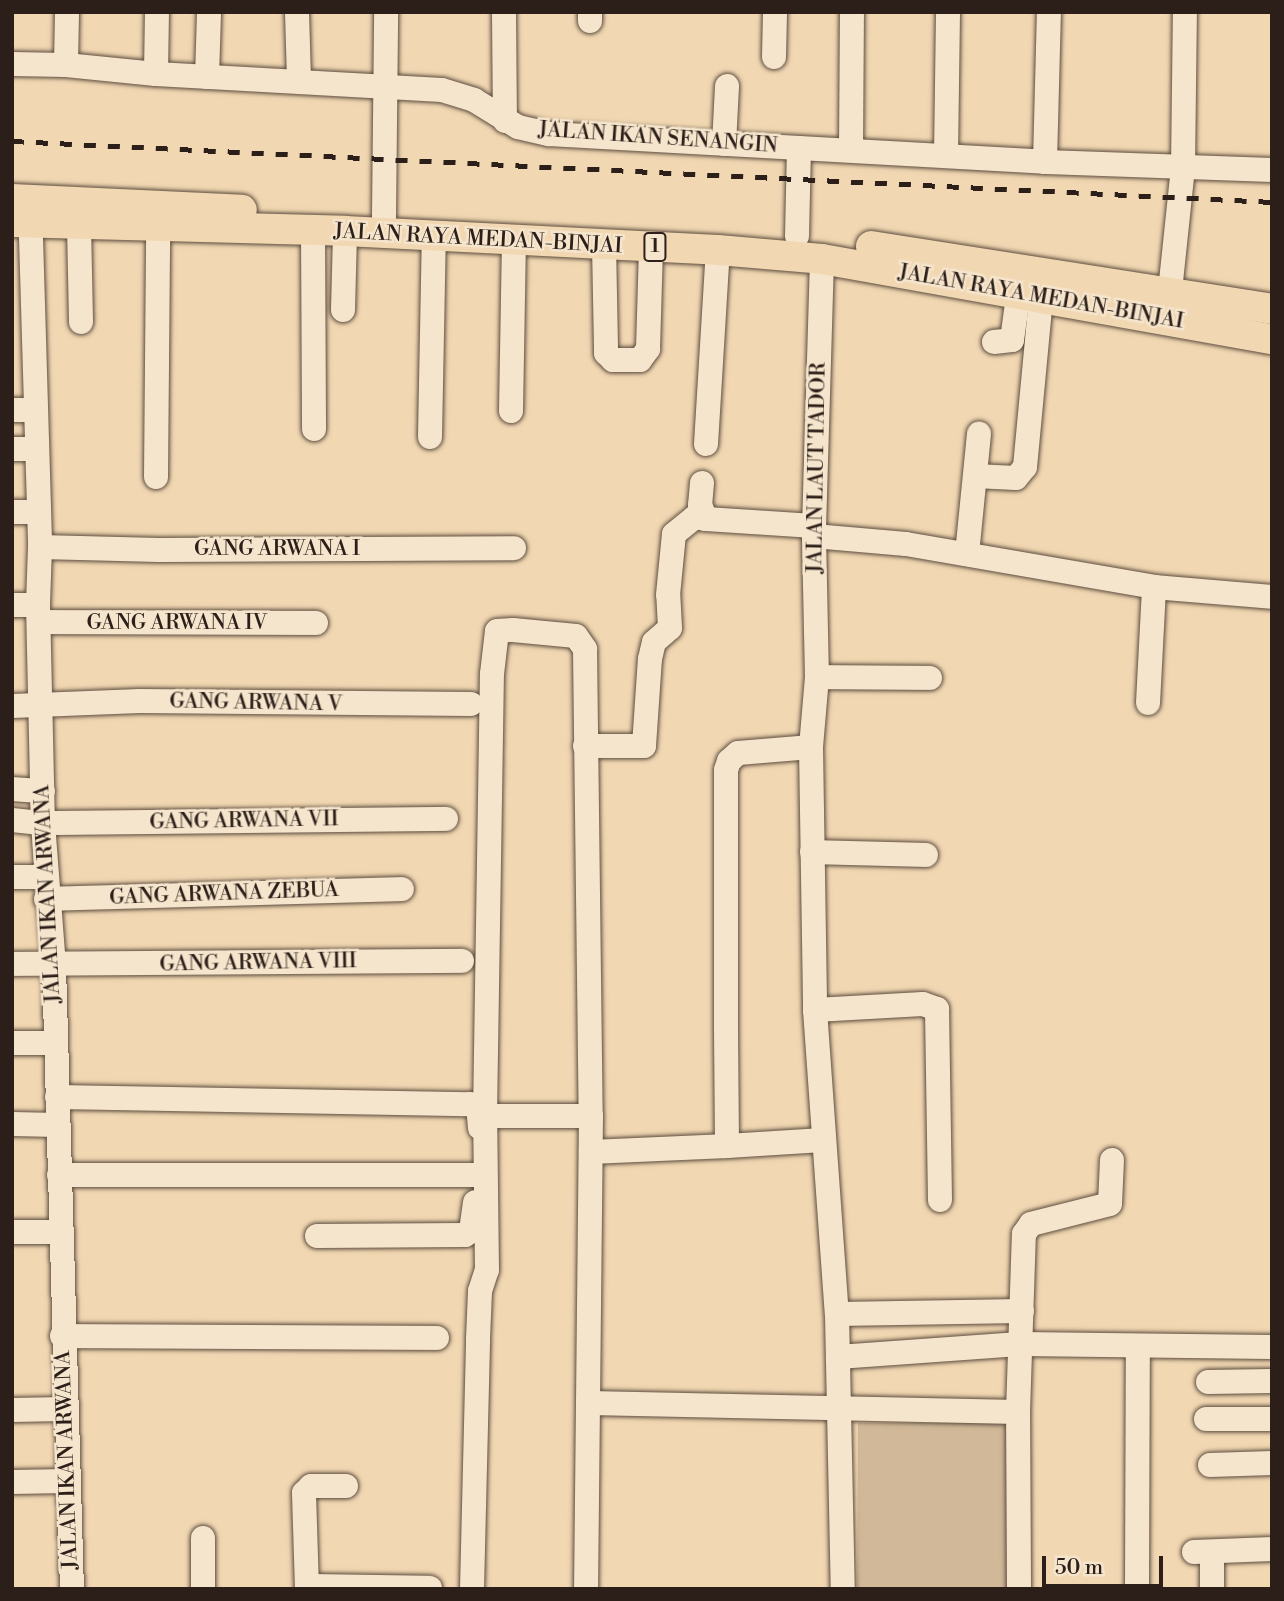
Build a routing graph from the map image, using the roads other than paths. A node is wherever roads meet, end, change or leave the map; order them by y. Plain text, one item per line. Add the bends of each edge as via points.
1 (67, 12) edge
2 (158, 12) edge
3 (209, 12) edge
4 (297, 12) edge
5 (386, 12) edge
6 (504, 12) edge
7 (775, 12) edge
8 (852, 12) edge
9 (948, 12) edge
10 (1049, 12) edge
11 (1185, 12) edge
12 (774, 57) dead end
13 (12, 64) edge
14 (65, 65) junction
15 (156, 74) junction
16 (207, 77) junction
17 (299, 82) junction
18 (387, 85) junction
19 (727, 86) dead end
20 (505, 121) junction
21 (724, 144) junction
22 (799, 148) junction
23 (851, 150) junction
24 (946, 156) junction
25 (1045, 162) junction
26 (1183, 168) junction
27 (1272, 170) edge
28 (21, 211) edge
29 (384, 217) junction
30 (79, 225) junction
31 (158, 228) junction
32 (345, 231) junction
33 (442, 231) junction
34 (313, 232) junction
35 (797, 236) junction
36 (514, 240) junction
37 (604, 244) junction
38 (651, 247) junction
39 (718, 250) junction
40 (822, 259) junction
41 (1170, 291) junction
42 (1030, 298) junction
43 (1272, 309) edge
44 (343, 310) dead end
45 (81, 322) dead end
46 (1272, 339) edge
47 (994, 342) dead end
48 (24, 410) edge
49 (511, 411) dead end
50 (314, 429) dead end
51 (979, 434) dead end
52 (430, 437) dead end
53 (706, 444) dead end
54 (24, 449) edge
55 (975, 476) junction
56 (156, 477) dead end
57 (702, 483) dead end
58 (12, 512) edge
59 (38, 512) junction
60 (706, 519) junction
61 (814, 531) junction
62 (40, 547) junction
63 (513, 548) dead end
64 (967, 554) junction
65 (1154, 587) junction
66 (1272, 597) edge
67 (12, 605) edge
68 (38, 614) junction
69 (316, 623) dead end
70 (817, 677) junction
71 (930, 678) dead end
72 (1149, 703) dead end
73 (471, 704) dead end
74 (12, 706) edge
75 (41, 706) junction
76 (585, 746) junction
77 (811, 747) junction
78 (12, 789) edge
79 (43, 791) junction
80 (446, 818) dead end
81 (12, 820) edge
82 (43, 823) junction
83 (812, 852) junction
84 (926, 855) dead end
85 (12, 877) edge
86 (46, 888) junction
87 (402, 889) dead end
88 (461, 961) dead end
89 (12, 964) edge
90 (54, 966) junction
91 (815, 1010) junction
92 (12, 1043) edge
93 (55, 1043) junction
94 (57, 1097) junction
95 (485, 1116) junction
96 (591, 1116) junction
97 (12, 1124) edge
98 (58, 1125) junction
99 (823, 1140) junction
100 (727, 1146) junction
101 (591, 1152) junction
102 (1112, 1160) dead end
103 (59, 1175) junction
104 (479, 1175) junction
105 (940, 1200) dead end
106 (12, 1232) edge
107 (60, 1232) junction
108 (317, 1236) dead end
109 (1022, 1311) junction
110 (837, 1314) junction
111 (62, 1336) junction
112 (437, 1338) dead end
113 (1020, 1344) junction
114 (1138, 1346) junction
115 (1272, 1347) edge
116 (838, 1357) junction
117 (1272, 1381) edge
118 (1208, 1382) dead end
119 (589, 1404) junction
120 (64, 1409) junction
121 (839, 1409) junction
122 (12, 1410) edge
123 (1018, 1412) junction
124 (1206, 1419) dead end
125 (1272, 1419) edge
126 (1272, 1464) edge
127 (1210, 1465) dead end
128 (67, 1481) junction
129 (12, 1482) edge
130 (346, 1486) dead end
131 (203, 1538) dead end
132 (1272, 1549) edge
133 (307, 1587) edge
134 (430, 1588) edge
135 (72, 1589) edge
136 (203, 1589) edge
137 (472, 1589) edge
138 (586, 1589) edge
139 (844, 1589) edge
140 (1020, 1589) edge
141 (1137, 1589) edge
142 (1212, 1589) edge

1 - 14 street
2 - 15 street
3 - 16 street
4 - 17 street
5 - 18 street
6 - 20 street
7 - 12 street
8 - 23 street
9 - 24 street
10 - 25 street
11 - 26 street
13 - 14 street, JALAN IKAN SENANGIN
14 - 15 street, JALAN IKAN SENANGIN
15 - 16 street, JALAN IKAN SENANGIN
16 - 17 street, JALAN IKAN SENANGIN
17 - 18 street, JALAN IKAN SENANGIN
18 - 20 street, JALAN IKAN SENANGIN via 459,94
18 - 29 street
19 - 21 street
20 - 21 street, JALAN IKAN SENANGIN via 549,134
21 - 22 street, JALAN IKAN SENANGIN
22 - 23 street, JALAN IKAN SENANGIN
22 - 35 street
23 - 24 street, JALAN IKAN SENANGIN
24 - 25 street, JALAN IKAN SENANGIN
25 - 26 street, JALAN IKAN SENANGIN
26 - 27 street, JALAN IKAN SENANGIN
26 - 41 street
28 - 29 main road, JALAN RAYA MEDAN-BINJAI / 1
28 - 30 main road, JALAN RAYA MEDAN-BINJAI / 1
28 - 48 street, JALAN IKAN ARWANA
29 - 33 main road, JALAN RAYA MEDAN-BINJAI / 1
30 - 31 main road, JALAN RAYA MEDAN-BINJAI / 1
30 - 45 street
31 - 34 main road, JALAN RAYA MEDAN-BINJAI / 1
31 - 56 street
32 - 33 main road, JALAN RAYA MEDAN-BINJAI / 1
32 - 34 main road, JALAN RAYA MEDAN-BINJAI / 1
32 - 44 street
33 - 35 main road, JALAN RAYA MEDAN-BINJAI / 1 via 518,221
33 - 36 main road, JALAN RAYA MEDAN-BINJAI / 1
33 - 52 street
34 - 50 street
35 - 41 main road, JALAN RAYA MEDAN-BINJAI / 1
36 - 37 main road, JALAN RAYA MEDAN-BINJAI / 1
36 - 49 street
37 - 38 main road, JALAN RAYA MEDAN-BINJAI / 1
37 - 38 street via 606,353 613,360 640,360 648,349
38 - 39 main road, JALAN RAYA MEDAN-BINJAI / 1
39 - 40 main road, JALAN RAYA MEDAN-BINJAI / 1
39 - 53 street
40 - 42 main road, JALAN RAYA MEDAN-BINJAI / 1
40 - 61 street, JALAN LAUT TADOR
41 - 43 main road, JALAN RAYA MEDAN-BINJAI / 1
42 - 46 main road, JALAN RAYA MEDAN-BINJAI / 1
42 - 47 street via 1012,340
42 - 55 street via 1025,467 1016,478
48 - 54 street, JALAN IKAN ARWANA
51 - 55 street
54 - 59 street, JALAN IKAN ARWANA
55 - 64 street
57 - 60 street
58 - 59 street
59 - 62 street, JALAN IKAN ARWANA
60 - 61 street
60 - 76 street via 695,517 674,534 670,628 654,642 650,659 645,746
61 - 64 street
61 - 70 street, JALAN LAUT TADOR
62 - 63 street, GANG ARWANA I
62 - 68 street, JALAN IKAN ARWANA
64 - 65 street
65 - 66 street
65 - 72 street
67 - 68 street, GANG ARWANA IV
68 - 69 street, GANG ARWANA IV
68 - 75 street, JALAN IKAN ARWANA
70 - 71 street
70 - 77 street, JALAN LAUT TADOR
73 - 75 street, GANG ARWANA V via 140,701
74 - 75 street, GANG ARWANA V
75 - 79 street, JALAN IKAN ARWANA
76 - 95 street via 582,641 576,636 497,631 492,674
76 - 96 street
77 - 83 street, JALAN LAUT TADOR
77 - 100 street via 738,753 726,770
78 - 79 street
79 - 82 street, JALAN IKAN ARWANA
80 - 82 street, GANG ARWANA VII
81 - 82 street, GANG ARWANA VII
82 - 86 street, JALAN IKAN ARWANA
83 - 84 street
83 - 91 street, JALAN LAUT TADOR
85 - 86 street, GANG ARWANA ZEBUA
86 - 87 street, GANG ARWANA ZEBUA
86 - 90 street, JALAN IKAN ARWANA
88 - 90 street, GANG ARWANA VIII
89 - 90 street, GANG ARWANA VIII
90 - 93 street, JALAN IKAN ARWANA
91 - 99 street, JALAN LAUT TADOR
91 - 105 street via 923,1004 937,1009
92 - 93 street
93 - 94 street, JALAN IKAN ARWANA
94 - 98 street, JALAN IKAN ARWANA
94 - 104 street via 478,1105
95 - 96 street
95 - 137 street via 487,1270 480,1291
96 - 101 street
97 - 98 street
98 - 103 street, JALAN IKAN ARWANA
99 - 100 street
99 - 110 street, JALAN LAUT TADOR
100 - 101 street
101 - 119 street
102 - 109 street via 1110,1204 1031,1224 1024,1234
103 - 104 street
103 - 107 street, JALAN IKAN ARWANA
104 - 108 street via 471,1231 465,1235
106 - 107 street
107 - 111 street, JALAN IKAN ARWANA
109 - 110 street
109 - 113 street
110 - 116 street, JALAN LAUT TADOR
111 - 112 street
111 - 120 street, JALAN IKAN ARWANA
113 - 114 street
113 - 116 street
113 - 123 street
114 - 115 street
114 - 141 street
116 - 121 street, JALAN LAUT TADOR
117 - 118 street
119 - 121 street
119 - 138 street
120 - 122 street
120 - 128 street, JALAN IKAN ARWANA
121 - 123 street
121 - 139 street, JALAN LAUT TADOR
123 - 140 street
124 - 125 street
126 - 127 street
128 - 129 street
128 - 135 street, JALAN IKAN ARWANA
130 - 133 street via 306,1489
131 - 136 street
132 - 142 street via 1203,1552
133 - 134 street

